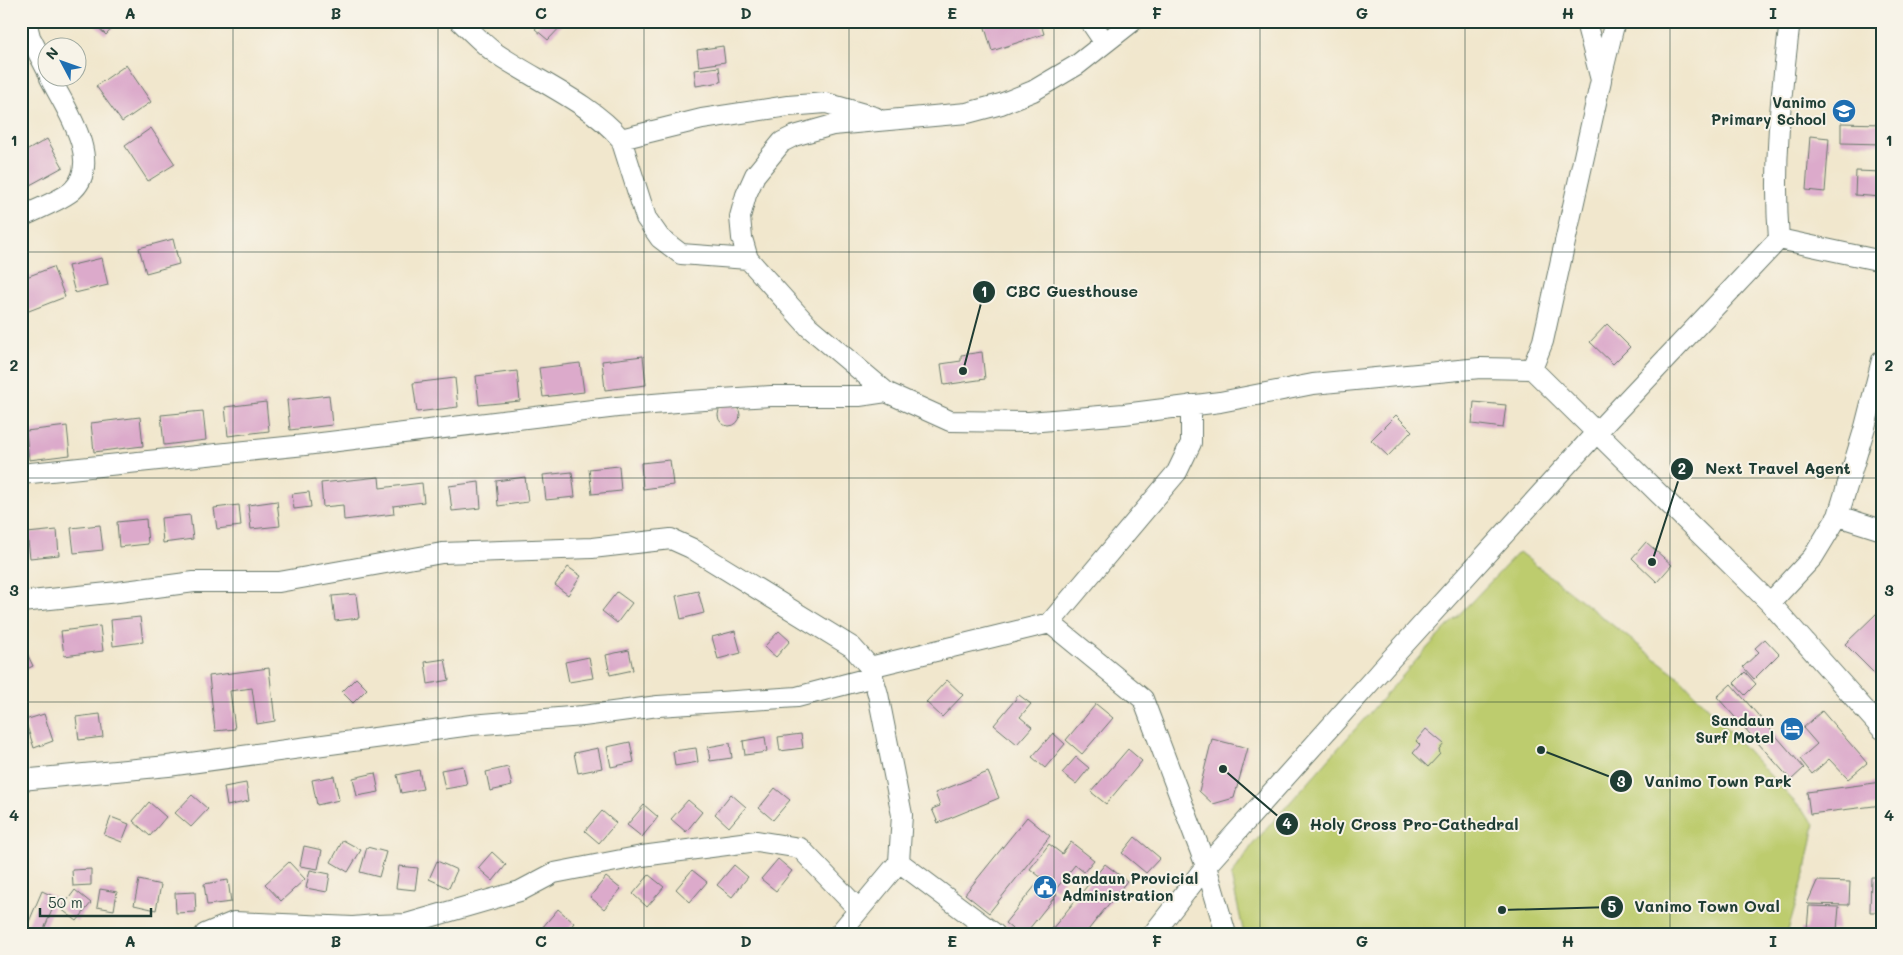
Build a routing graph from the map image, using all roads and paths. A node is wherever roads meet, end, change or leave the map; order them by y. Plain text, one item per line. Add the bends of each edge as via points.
1 (26, 21) edge
2 (460, 21) edge
3 (1090, 21) edge
4 (1133, 21) edge
5 (1588, 21) edge
6 (1615, 21) edge
7 (1790, 21) edge
8 (1105, 43) junction
9 (38, 53) edge
10 (1601, 80) junction
11 (55, 88) edge
12 (886, 120) junction
13 (621, 139) junction
14 (21, 217) edge
15 (1778, 239) junction
16 (748, 259) junction
17 (1882, 261) edge
18 (1882, 360) edge
19 (1532, 369) junction
20 (886, 392) junction
21 (1191, 406) junction
22 (1596, 433) junction
23 (21, 474) edge
24 (1838, 516) junction
25 (1882, 530) edge
26 (21, 602) edge
27 (1770, 604) junction
28 (1050, 623) junction
29 (871, 672) junction
30 (1882, 729) edge
31 (21, 780) edge
32 (899, 862) junction
33 (1206, 866) junction
34 (859, 910) junction
35 (377, 930) edge
36 (205, 934) edge
37 (839, 934) edge
38 (995, 934) edge
39 (1153, 934) edge
40 (1226, 934) edge

1 - 9 street
2 - 13 street via 493,51 571,100 613,129
3 - 8 street
4 - 8 street
5 - 10 street
6 - 10 street
7 - 15 street via 1777,144
8 - 12 street via 1077,65 1033,91 1002,104 967,112
10 - 19 street via 1543,341
11 - 14 street via 86,156 82,173 73,190
12 - 13 street via 826,103 702,119
12 - 16 street via 833,125 782,142 772,152 755,175 740,217
13 - 16 street via 646,218 660,238 680,254
15 - 17 street
15 - 22 street
16 - 20 street via 809,327
18 - 24 street
19 - 21 street via 1480,368 1313,384
19 - 22 street
20 - 21 street via 950,421 971,422 1029,422
20 - 23 street via 617,407 305,445
21 - 28 street via 1191,443 1177,472
22 - 27 street
22 - 33 street
24 - 25 street
24 - 27 street via 1813,557
26 - 29 street via 194,582 279,582 442,553 592,548 671,539 691,548 852,647
27 - 30 street
28 - 29 street
28 - 33 street via 1143,699
29 - 31 street via 797,697 658,706 471,725 168,766
29 - 32 street via 902,815
32 - 34 street
32 - 38 street
33 - 39 street
33 - 40 street
34 - 35 street via 800,848 757,840 642,856 554,873 520,891
34 - 37 street
35 - 36 street via 234,922

